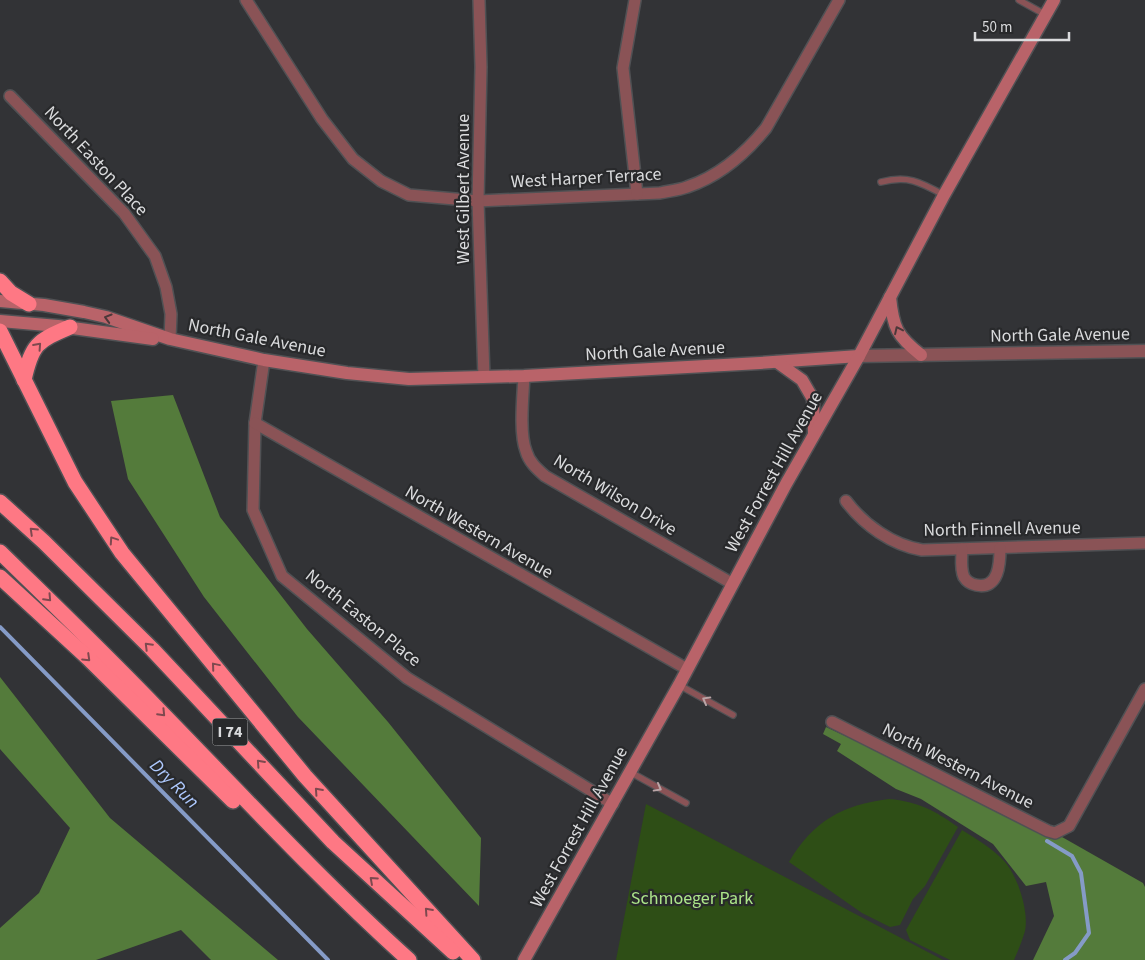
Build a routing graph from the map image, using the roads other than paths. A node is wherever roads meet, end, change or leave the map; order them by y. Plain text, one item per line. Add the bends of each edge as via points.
1 (246, 0) edge
2 (479, 0) edge
3 (635, 0) edge
4 (839, 0) edge
5 (1019, 0) edge
6 (1054, 0) edge
7 (1046, 15) junction
8 (10, 96) dead end
9 (880, 182) dead end
10 (637, 194) junction
11 (944, 195) junction
12 (478, 201) junction
13 (0, 281) edge
14 (890, 297) junction
15 (0, 302) edge
16 (29, 304) junction
17 (0, 321) edge
18 (70, 327) junction
19 (0, 331) edge
20 (170, 339) junction
21 (1145, 351) edge
22 (921, 355) junction
23 (859, 356) junction
24 (264, 360) junction
25 (777, 362) junction
26 (524, 376) junction
27 (484, 378) junction
28 (24, 380) junction
29 (255, 423) junction
30 (814, 434) junction
31 (846, 500) dead end
32 (0, 502) edge
33 (1145, 543) edge
34 (1000, 548) junction
35 (962, 549) junction
36 (0, 552) edge
37 (0, 577) edge
38 (732, 584) junction
39 (687, 670) junction
40 (678, 685) junction
41 (1145, 689) edge
42 (733, 715) dead end
43 (832, 722) dead end
44 (630, 772) junction
45 (686, 803) dead end
46 (613, 804) junction
47 (409, 960) edge
48 (461, 960) edge
49 (473, 960) edge
50 (524, 960) edge

1 - 12 street, West Harper Terrace via 322,119 353,159 381,180 409,195
2 - 12 street, West Gilbert Avenue
3 - 10 street via 623,68
4 - 10 street, West Harper Terrace via 766,128 752,145 715,174 688,187
5 - 7 lane
6 - 7 main road, West Forrest Hill Avenue
7 - 11 main road, West Forrest Hill Avenue
8 - 20 street, North Easton Place via 124,213 155,256 171,314
9 - 11 lane via 904,178 918,180
10 - 12 street, West Harper Terrace
11 - 14 main road, West Forrest Hill Avenue
12 - 27 street, West Gilbert Avenue
13 - 16 highway via 11,293
22 -> 14 main road via 904,342 896,330
14 - 23 main road, West Forrest Hill Avenue
15 - 16 main road, North Gale Avenue
20 -> 16 main road, North Gale Avenue via 106,317
17 - 18 main road, North Gale Avenue
18 - 20 main road, North Gale Avenue
28 -> 18 highway via 29,358 37,344
19 - 28 highway
20 - 24 main road, North Gale Avenue
21 - 22 street, North Gale Avenue
22 - 23 street, North Gale Avenue
23 - 25 main road, North Gale Avenue
23 - 30 main road, West Forrest Hill Avenue
24 - 27 main road, North Gale Avenue via 409,379
24 - 29 street, North Easton Place
25 - 26 main road, North Gale Avenue
25 - 30 main road via 802,380 813,399
26 - 27 main road, North Gale Avenue
26 - 38 street, North Wilson Drive via 523,436 533,465 545,476
49 -> 28 highway via 305,776 122,553 75,482
29 - 39 street, North Western Avenue
29 - 46 street, North Easton Place via 253,510 282,576 407,678
30 - 38 main road, West Forrest Hill Avenue
31 - 35 street, North Finnell Avenue via 865,523 903,545 922,550
48 -> 32 highway, I 74 via 339,848 152,649
33 - 34 street, North Finnell Avenue
34 - 35 street, North Finnell Avenue
34 - 35 street via 1000,564 994,579 987,585 978,586 968,583 963,575
36 -> 47 highway, I 74 via 307,863
37 -> 47 highway via 88,658 308,874
38 - 39 main road, West Forrest Hill Avenue
39 - 40 main road, West Forrest Hill Avenue
42 -> 40 lane
40 - 44 main road, West Forrest Hill Avenue
41 - 43 street, North Western Avenue via 1069,826 1055,833
44 -> 45 lane
44 - 46 main road, West Forrest Hill Avenue
46 - 50 main road, West Forrest Hill Avenue

